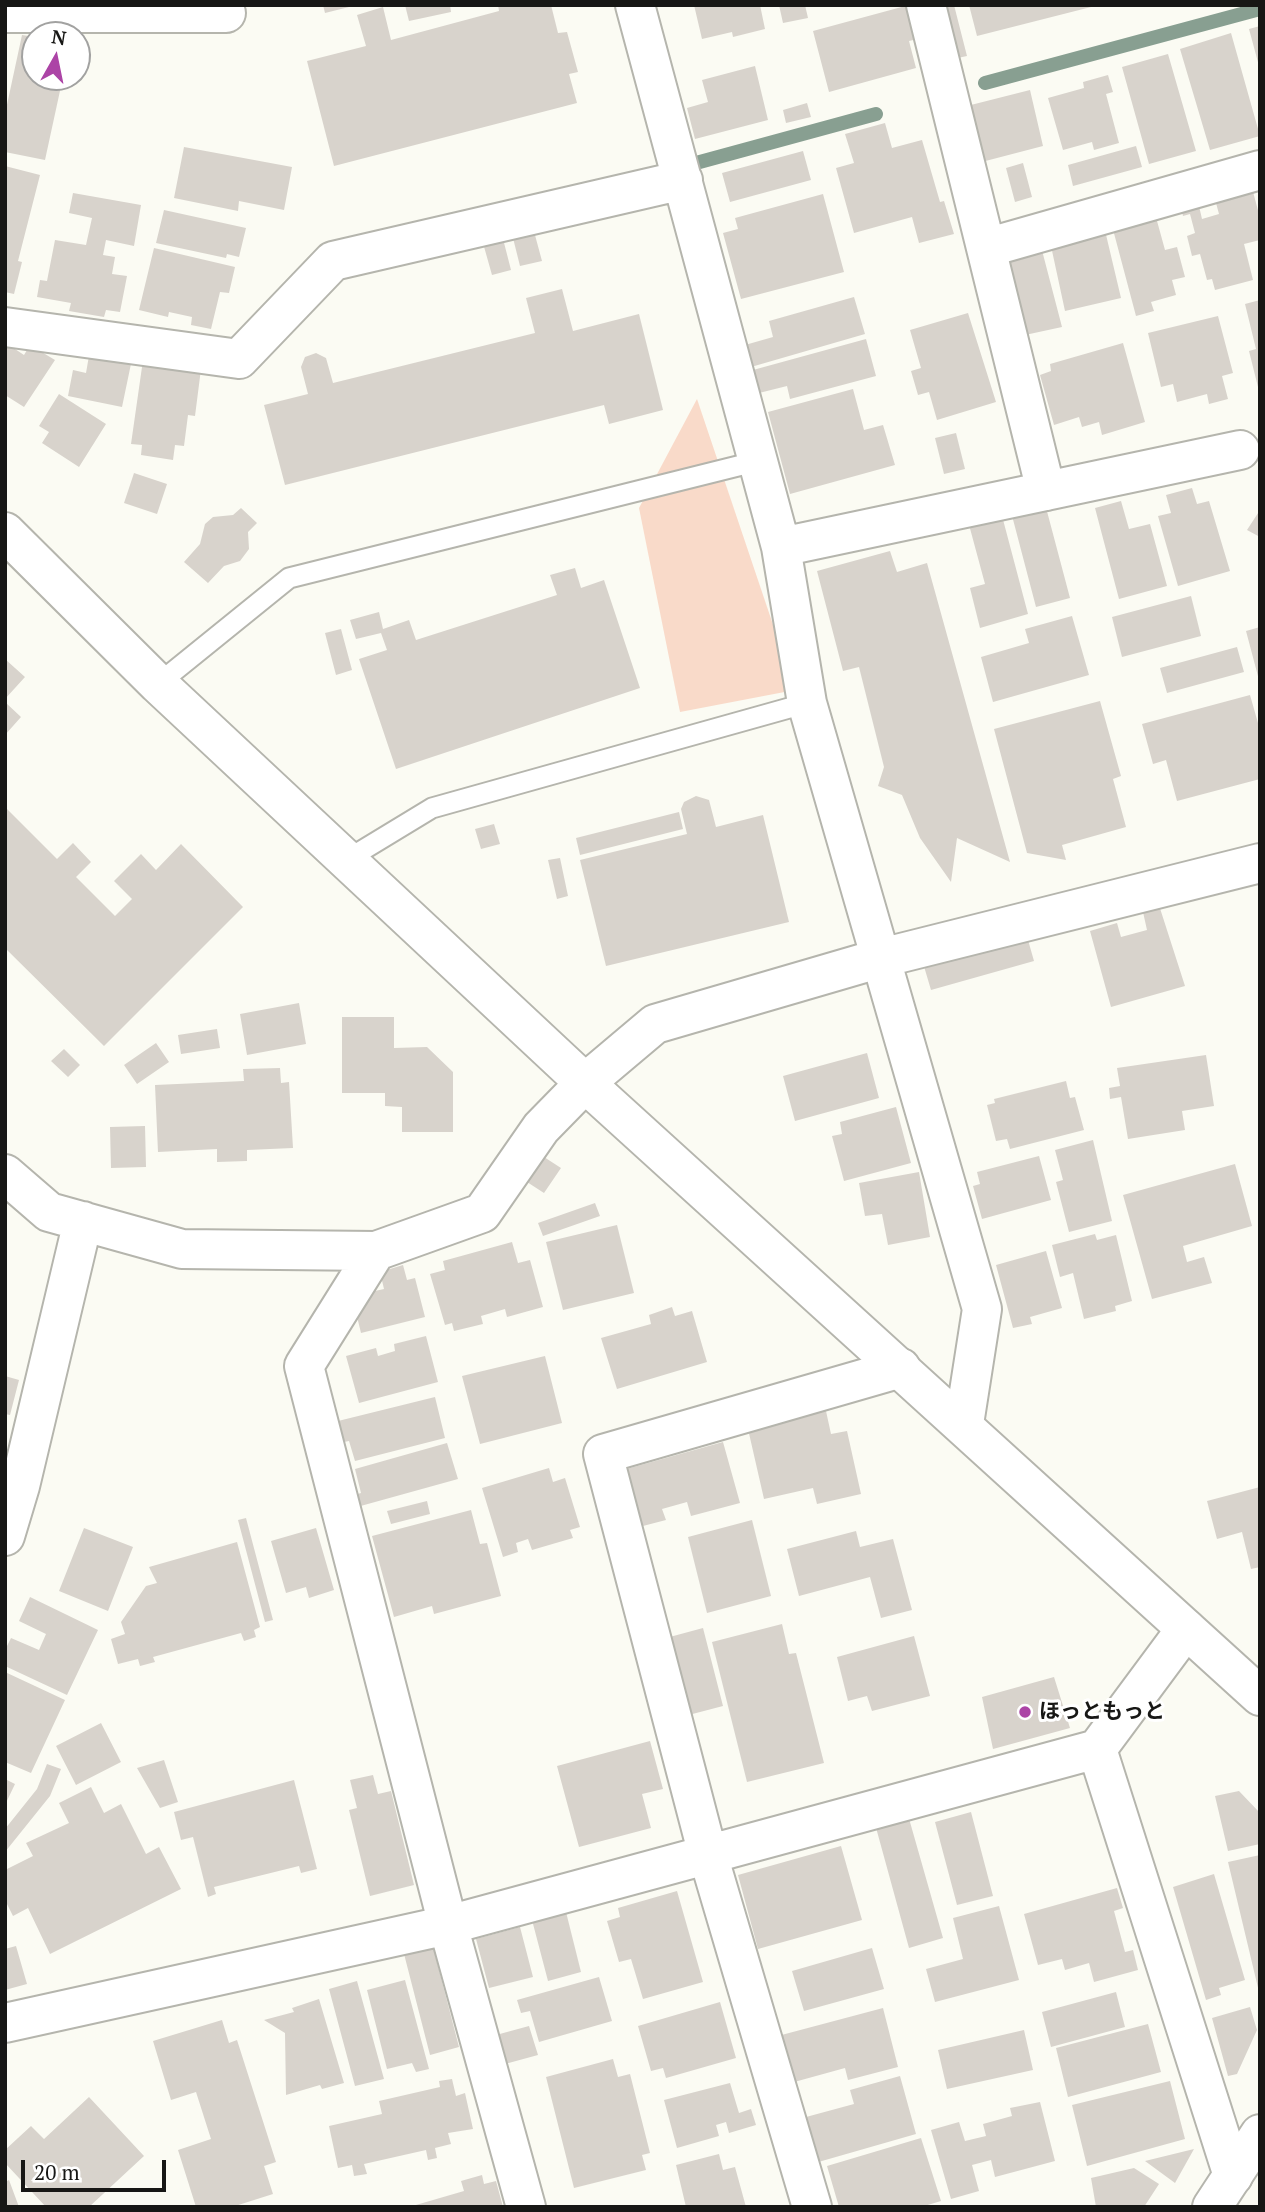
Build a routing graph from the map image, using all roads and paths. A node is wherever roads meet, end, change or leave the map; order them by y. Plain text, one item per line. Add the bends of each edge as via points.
1 (635, 5) edge
2 (926, 5) edge
3 (8, 11) edge
4 (226, 13) dead end
5 (1260, 170) edge
6 (682, 180) junction
7 (986, 248) junction
8 (5, 327) edge
9 (1240, 450) dead end
10 (758, 461) junction
11 (1046, 491) junction
12 (5, 532) edge
13 (781, 547) junction
14 (158, 684) junction
15 (807, 703) junction
16 (348, 859) junction
17 (1260, 863) edge
18 (881, 958) junction
19 (585, 1083) junction
20 (5, 1174) edge
21 (83, 1221) junction
22 (376, 1251) junction
23 (901, 1368) junction
24 (964, 1423) junction
25 (13, 1483) edge
26 (5, 1536) edge
27 (1186, 1629) junction
28 (1260, 1696) edge
29 (1097, 1749) junction
30 (708, 1856) junction
31 (449, 1925) junction
32 (5, 2023) edge
33 (1260, 2134) edge
34 (1233, 2176) junction
35 (526, 2207) edge
36 (812, 2207) edge
37 (1212, 2207) edge

1 - 6 street
2 - 7 street
3 - 4 street
5 - 7 street
6 - 8 street via 333,261 239,359
6 - 10 street
7 - 11 street
9 - 11 street
10 - 13 street
10 - 14 lane via 289,578
11 - 13 street
12 - 14 street
13 - 15 street
14 - 16 street
15 - 16 lane via 432,808
15 - 18 street
16 - 19 street
17 - 18 street
18 - 19 street via 655,1024
18 - 24 street via 982,1309
19 - 22 street via 541,1128 482,1213
19 - 23 street
20 - 21 street via 49,1212
21 - 22 street via 182,1249
21 - 25 street
22 - 31 street via 304,1366
23 - 24 street
23 - 30 street via 603,1454
24 - 27 street
25 - 26 street
27 - 28 street
27 - 29 street
29 - 30 street
29 - 34 street
30 - 31 street
30 - 36 street
31 - 32 street
31 - 35 street
33 - 34 street
34 - 37 street

